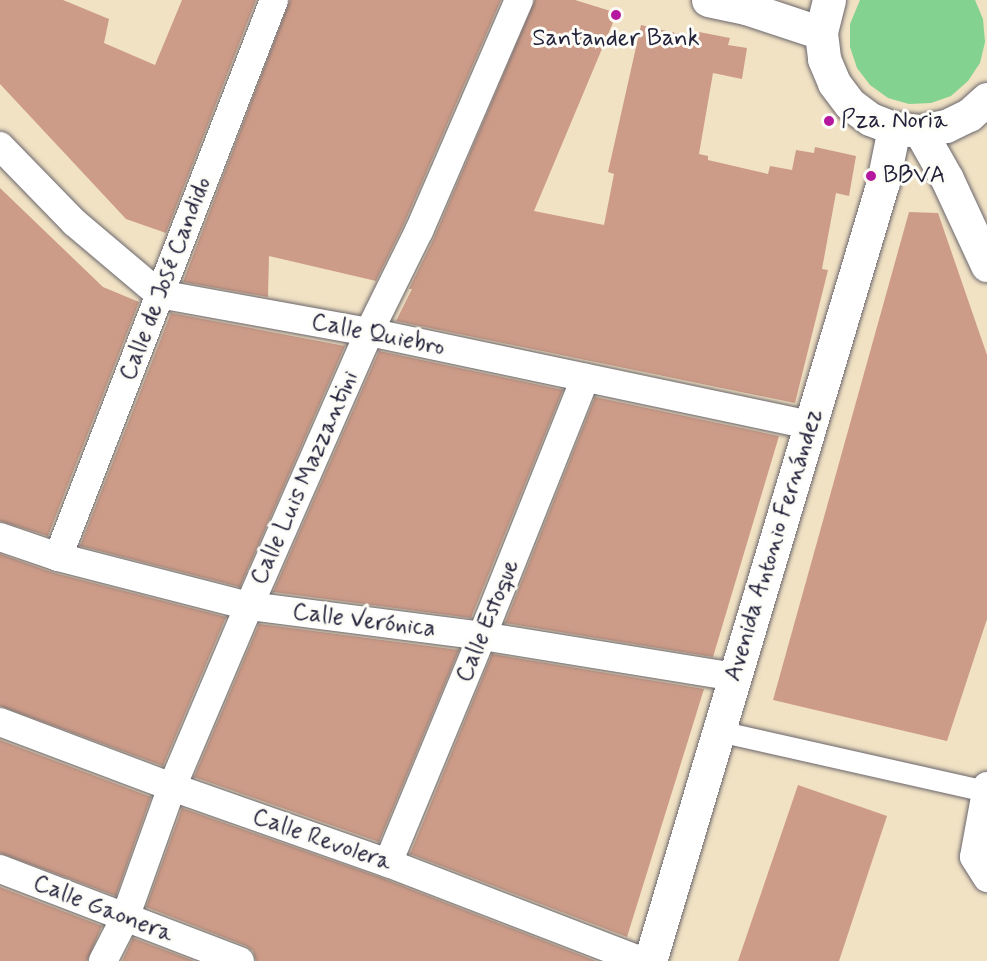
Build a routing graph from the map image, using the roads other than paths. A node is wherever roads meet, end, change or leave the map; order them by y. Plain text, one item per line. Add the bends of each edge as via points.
1 (274, 0) edge
2 (519, 0) edge
3 (708, 0) edge
4 (829, 0) edge
5 (821, 33) junction
6 (987, 99) edge
7 (907, 130) junction
8 (0, 146) edge
9 (987, 265) edge
10 (159, 294) junction
11 (369, 332) junction
12 (585, 378) junction
13 (809, 425) junction
14 (0, 537) edge
15 (58, 557) junction
16 (249, 606) junction
17 (482, 636) junction
18 (734, 676) junction
19 (0, 722) edge
20 (719, 731) junction
21 (172, 787) junction
22 (986, 788) edge
23 (388, 863) junction
24 (0, 868) edge
25 (987, 878) edge
26 (125, 918) junction
27 (103, 961) edge
28 (240, 961) edge
29 (642, 961) edge
30 (650, 961) edge

1 - 10 street, Calle de José Candido
2 - 11 street, Calle Luis Mazzantini via 418,231
3 - 5 street
4 - 5 street
5 - 7 street via 824,59 849,104 870,119
6 - 7 street via 969,115 946,126
7 - 9 street via 947,179
7 - 13 street, Avenida Antonio Fernández via 884,182
8 - 10 street, Calle Quiebro via 75,223
10 - 11 street, Calle Quiebro
10 - 15 street, Calle de José Candido
11 - 12 street, Calle Quiebro
11 - 16 street, Calle Luis Mazzantini
12 - 13 street, Calle Quiebro
12 - 17 street, Calle Estoque
13 - 18 street, Avenida Antonio Fernández
14 - 15 street, Calle Verónica
15 - 16 street, Calle Verónica
16 - 17 street, Calle Verónica
16 - 21 street, Calle Luis Mazzantini
17 - 18 street, Calle Verónica
17 - 23 street, Calle Estoque
18 - 20 street, Avenida Antonio Fernández
19 - 21 street, Calle Revolera
20 - 22 street
20 - 30 street, Avenida Antonio Fernández
21 - 23 street, Calle Revolera
21 - 26 street, Calle Luis Mazzantini
22 - 25 street via 974,857
23 - 29 street, Calle Revolera
24 - 26 street, Calle Gaonera
26 - 27 street, Calle Luis Mazzantini
26 - 28 street, Calle Gaonera

